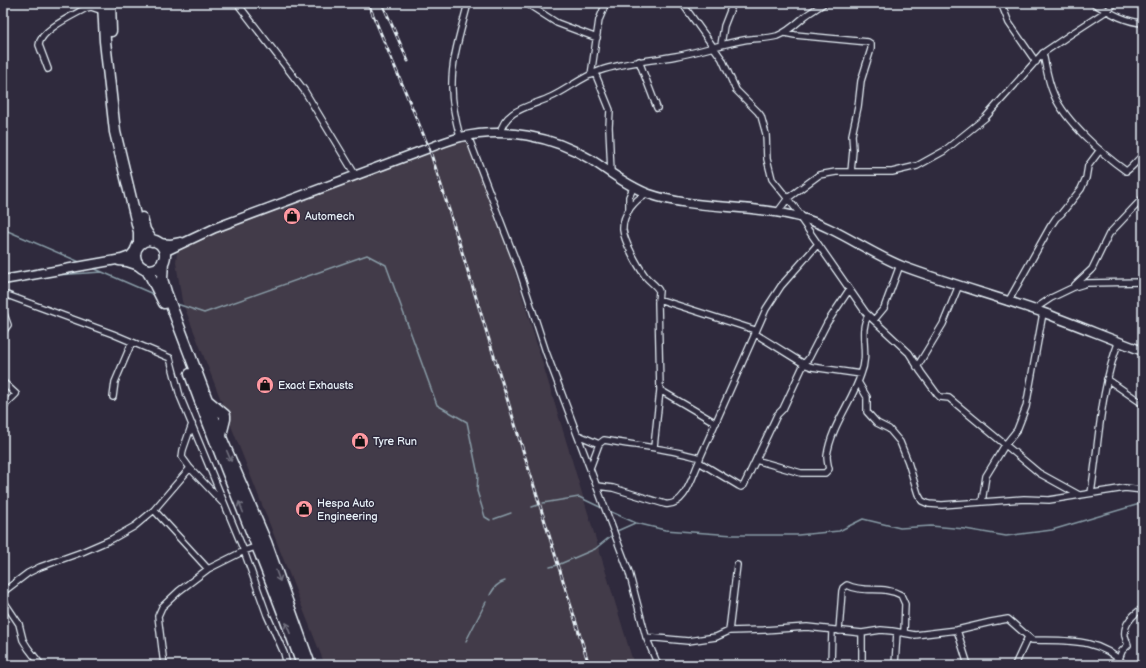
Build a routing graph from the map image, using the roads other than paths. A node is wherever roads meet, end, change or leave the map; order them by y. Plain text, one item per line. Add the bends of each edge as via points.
1 (110, 3) edge
2 (237, 3) edge
3 (468, 3) edge
4 (526, 3) edge
5 (606, 3) edge
6 (682, 3) edge
7 (733, 3) edge
8 (824, 3) edge
9 (1001, 3) edge
10 (1093, 3) edge
11 (1115, 3) edge
12 (103, 7) edge
13 (1108, 10) junction
14 (1143, 24) edge
15 (785, 33) junction
16 (597, 38) junction
17 (720, 45) junction
18 (713, 47) junction
19 (1043, 54) junction
20 (639, 61) junction
21 (1036, 62) junction
22 (48, 69) dead end
23 (593, 74) junction
24 (657, 108) dead end
25 (500, 134) junction
26 (464, 137) junction
27 (1100, 150) junction
28 (1143, 155) edge
29 (851, 172) junction
30 (611, 173) junction
31 (356, 176) junction
32 (634, 186) junction
33 (647, 193) junction
34 (788, 198) junction
35 (1143, 198) edge
36 (629, 210) junction
37 (777, 213) junction
38 (802, 218) junction
39 (155, 242) junction
40 (184, 242) junction
41 (818, 244) junction
42 (137, 248) junction
43 (163, 257) junction
44 (111, 261) junction
45 (900, 265) junction
46 (143, 268) junction
47 (3, 280) edge
48 (1143, 282) edge
49 (959, 285) junction
50 (1074, 287) junction
51 (849, 290) junction
52 (3, 295) edge
53 (658, 299) junction
54 (1008, 302) junction
55 (1033, 310) junction
56 (3, 311) edge
57 (1043, 313) junction
58 (868, 316) junction
59 (874, 320) junction
60 (755, 331) junction
61 (3, 332) edge
62 (132, 342) junction
63 (1119, 342) junction
64 (1143, 351) edge
65 (804, 364) junction
66 (917, 367) junction
67 (861, 374) junction
68 (1107, 379) junction
69 (3, 382) edge
70 (858, 382) junction
71 (660, 390) junction
72 (113, 397) dead end
73 (1143, 404) edge
74 (3, 407) edge
75 (716, 423) junction
76 (192, 424) junction
77 (578, 435) junction
78 (598, 444) junction
79 (1005, 445) junction
80 (654, 447) junction
81 (699, 460) junction
82 (756, 460) junction
83 (190, 468) junction
84 (590, 468) junction
85 (597, 486) junction
86 (1143, 490) edge
87 (1091, 493) junction
88 (1079, 495) junction
89 (982, 502) junction
90 (225, 505) junction
91 (154, 510) junction
92 (261, 544) junction
93 (244, 551) junction
94 (737, 564) dead end
95 (208, 568) junction
96 (3, 592) edge
97 (3, 600) edge
98 (1143, 608) edge
99 (832, 630) junction
100 (957, 630) junction
101 (729, 631) junction
102 (839, 631) junction
103 (897, 632) junction
104 (862, 633) junction
105 (904, 633) junction
106 (646, 637) junction
107 (1028, 637) junction
108 (1119, 659) junction
109 (41, 665) edge
110 (164, 665) edge
111 (287, 665) edge
112 (302, 665) edge
113 (310, 665) edge
114 (658, 665) edge
115 (831, 665) edge
116 (862, 665) edge
117 (895, 665) edge
118 (968, 665) edge
119 (1015, 665) edge
120 (1125, 665) edge

1 - 39 highway via 122,129 142,221 145,230
2 - 31 street via 304,90
3 - 26 street via 452,78 453,106
4 - 16 street via 557,23
5 - 16 street via 599,20
6 - 18 street
7 - 17 street
8 - 15 street
9 - 21 street via 1009,23
10 - 13 street
11 - 13 street
12 - 22 street via 86,8 46,32 39,45
12 - 42 highway via 114,125 139,232
13 - 14 street via 1122,19
13 - 19 street
15 - 17 street
15 - 29 street via 871,44 861,81 852,135
16 - 23 street
17 - 18 street
18 - 20 street
18 - 34 street via 722,59 736,90 761,116 766,134 770,172 776,185
19 - 21 street
19 - 27 street via 1058,101 1075,124
20 - 23 street
20 - 24 street
21 - 29 street via 985,118 944,151 917,166 892,172
23 - 25 street via 512,114 504,122
23 - 30 street via 610,110
25 - 26 street
25 - 30 street via 524,135 553,142 579,153
26 - 31 street
26 - 77 street via 519,269 546,352
27 - 28 street via 1126,171
27 - 54 street via 1088,166 1081,189 1053,222
29 - 34 street via 819,175
30 - 32 street
31 - 40 street
32 - 33 street
32 - 36 street via 629,197
33 - 36 street
33 - 37 street via 675,200
34 - 37 street
34 - 38 street
35 - 50 street via 1109,234 1092,269
36 - 53 street via 623,230 626,242 647,278 659,291
37 - 38 street
38 - 41 street
38 - 45 street via 828,228
39 - 40 street
39 - 42 highway via 144,242
39 - 43 highway via 161,247
40 - 43 street
41 - 51 street
41 - 60 street via 772,296
42 - 44 street via 130,256
42 - 46 highway via 135,258
43 - 46 highway via 156,268
43 -> 92 highway via 162,279 166,292
44 - 46 street via 127,262
44 - 47 street
45 - 49 street
45 - 59 street via 884,308
92 -> 46 highway via 207,421 163,301 151,277
48 - 50 street via 1087,283
49 - 54 street
49 - 66 street via 943,324
50 - 55 street
51 - 58 street
51 - 65 street
52 - 62 street
53 - 60 street
53 - 71 street
54 - 55 street
55 - 57 street
56 - 61 street via 8,325
57 - 63 street
57 - 79 street via 1026,407 1017,430
58 - 59 street
58 - 67 street via 864,322 866,357
59 - 66 street via 909,353
60 - 65 street
60 - 75 street
62 - 72 street via 115,382
62 - 76 street via 170,358 180,396
63 - 64 street
63 - 68 street
65 - 67 street
65 - 82 street via 784,409 777,415
66 - 79 street via 940,397 949,398
67 - 70 street
68 - 73 street
68 - 87 street
69 - 74 street via 16,394
70 - 82 street via 833,432 827,456 829,469 825,473 801,473
70 - 89 street via 866,394 868,415 889,429 900,442 922,501 942,505
71 - 75 street
71 - 80 street
75 - 81 street
76 - 83 street via 182,455
76 - 90 street
77 - 78 street
77 - 84 street
78 - 80 street via 604,440
78 - 84 street
79 - 88 street via 1039,473
79 - 89 street via 986,476
80 - 81 street via 681,452
81 - 82 street via 741,487 746,484
81 - 85 street via 682,498 671,505 613,488
83 - 90 street
83 - 91 street
84 - 85 street
85 - 106 street via 629,572
86 - 87 street via 1125,488
87 - 88 street
88 - 89 street via 1049,500
90 - 93 street
91 - 95 street
91 - 96 street via 136,526 82,552 40,567
92 - 93 street
112 -> 92 highway
92 -> 113 highway
93 - 95 street
93 - 111 street
94 - 101 street
95 - 110 street via 179,591 159,612
97 - 109 street via 18,624 23,640
98 - 108 street via 1134,614 1127,625 1125,635 1128,645
99 - 101 street via 807,628
99 - 102 street
99 - 115 street
100 - 105 street via 915,635
100 - 107 street via 1008,619
100 - 118 street
101 - 106 street via 716,637 688,641
102 - 104 street
102 - 105 street via 842,591 847,585 855,588 889,590 901,595 905,604
103 - 104 street via 881,630
103 - 105 street
103 - 117 street
104 - 116 street
106 - 114 street
107 - 108 street via 1032,640 1069,640 1089,644 1108,651
107 - 119 street
108 - 120 street

